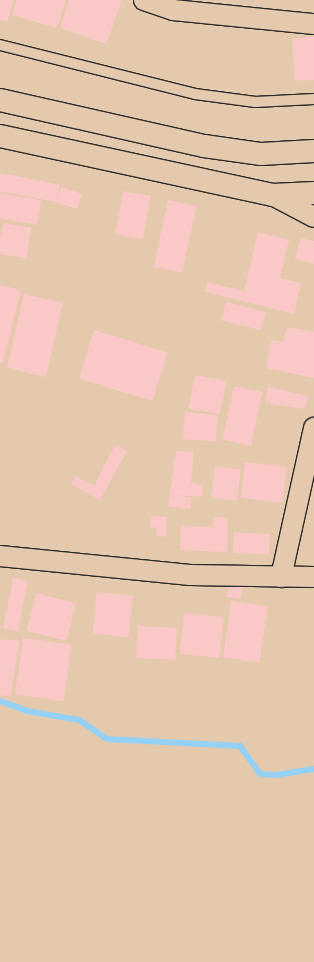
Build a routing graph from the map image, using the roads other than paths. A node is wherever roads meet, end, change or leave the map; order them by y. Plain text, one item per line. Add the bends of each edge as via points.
1 (144, 0) edge
2 (314, 24) edge
3 (0, 45) edge
4 (314, 99) edge
5 (0, 100) edge
6 (0, 136) edge
7 (314, 151) edge
8 (314, 193) edge
9 (272, 195) junction
10 (314, 217) edge
11 (314, 428) edge
12 (0, 556) edge
13 (280, 577) junction
14 (314, 577) edge

1 - 2 street via 173,10
3 - 4 lane via 195,94 255,102
5 - 7 street via 204,146 261,154
6 - 9 street
8 - 9 street
9 - 10 street
11 - 13 street
12 - 13 street via 190,575
13 - 14 street

